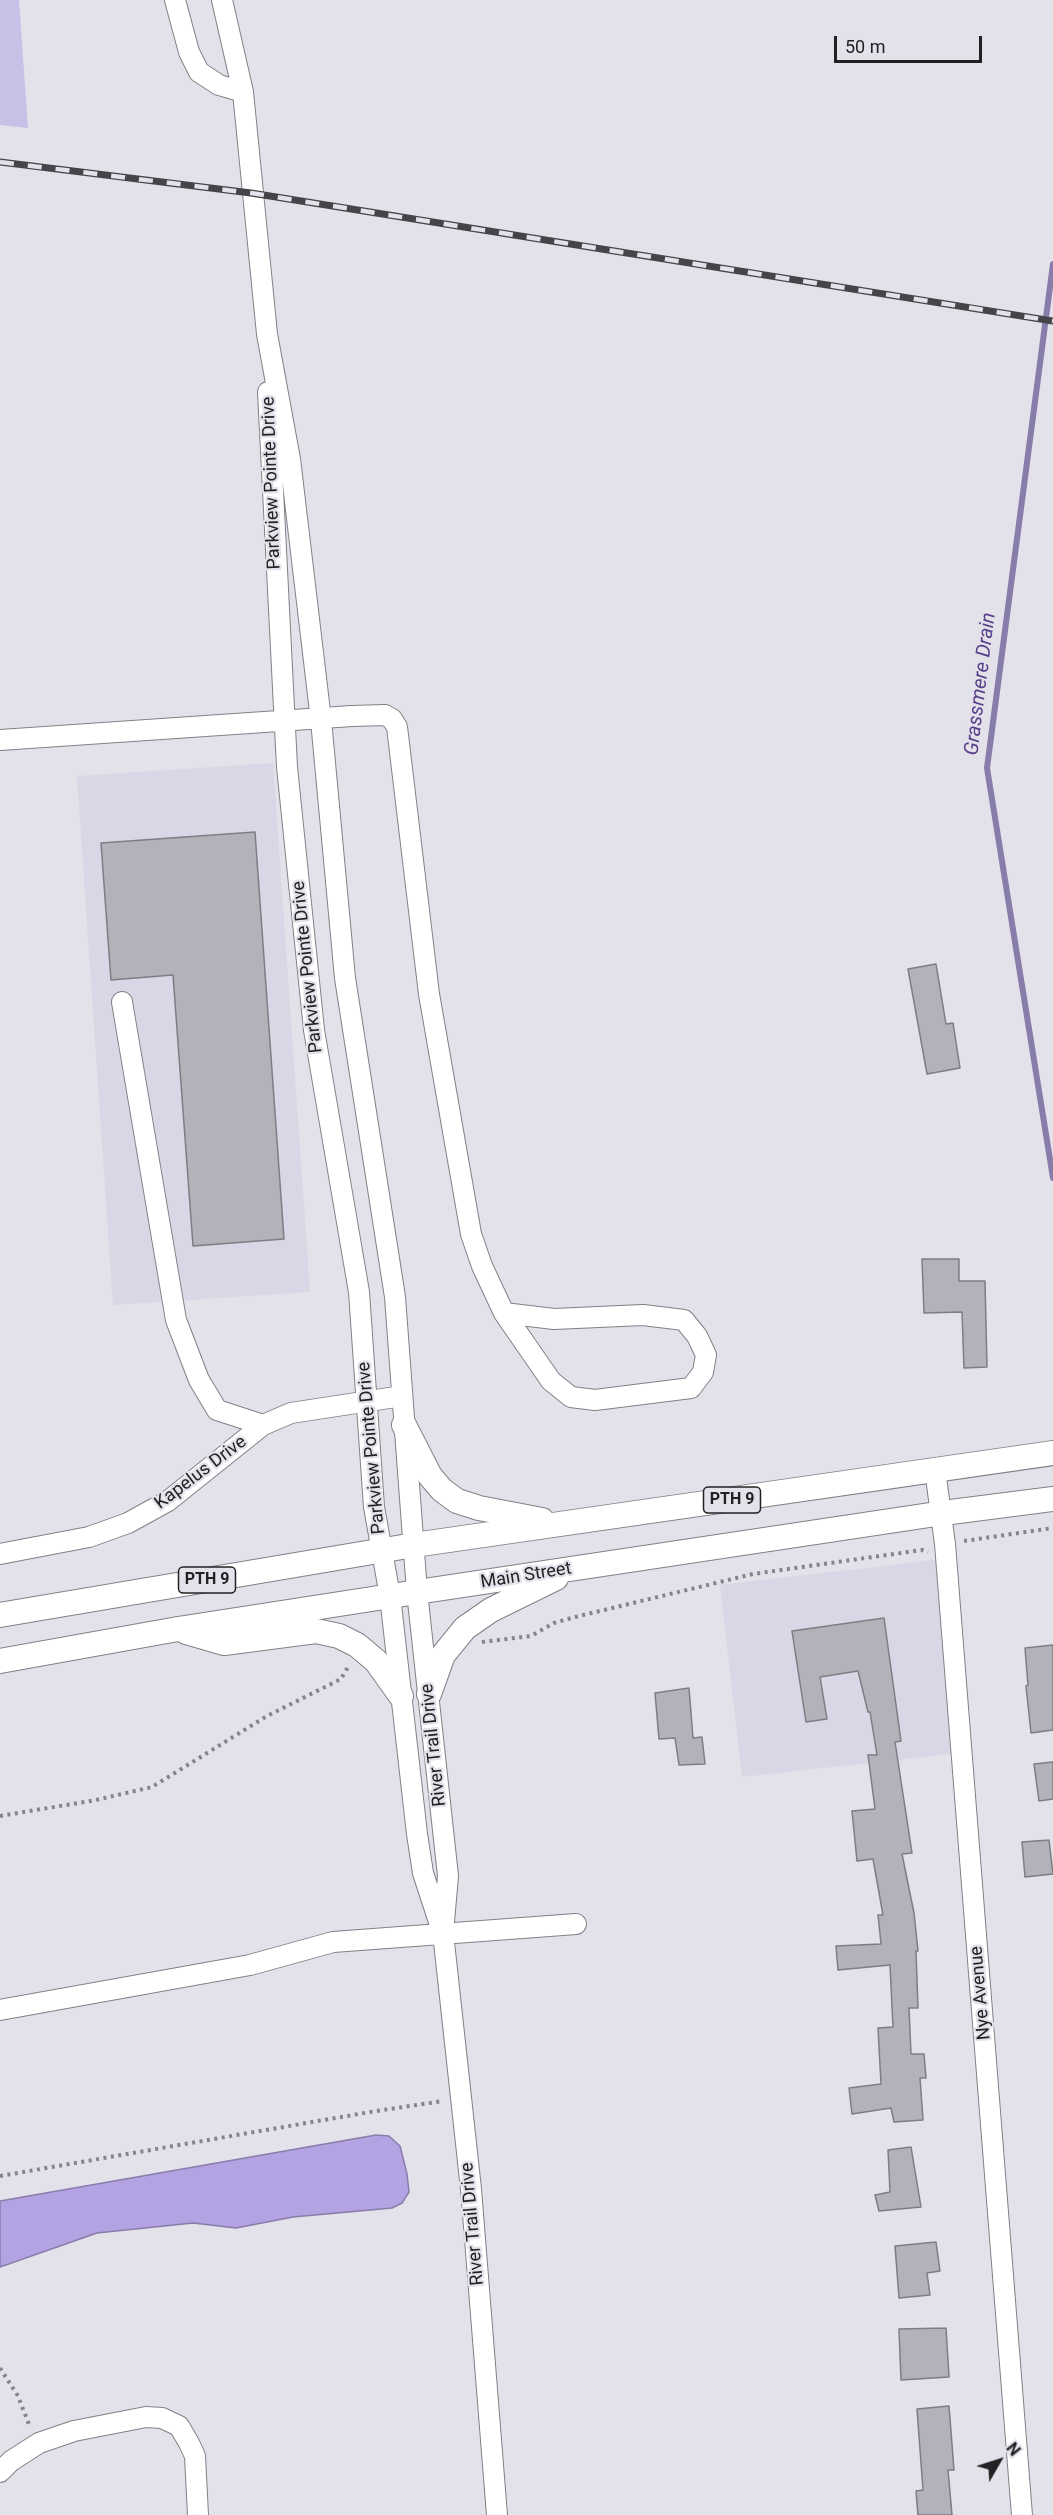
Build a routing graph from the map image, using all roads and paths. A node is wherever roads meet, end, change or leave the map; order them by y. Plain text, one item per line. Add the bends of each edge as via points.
1 (175, 0) edge
2 (222, 0) edge
3 (243, 92) junction
4 (267, 334) junction
5 (321, 720) junction
6 (284, 722) junction
7 (0, 740) edge
8 (122, 1002) dead end
9 (504, 1313) junction
10 (402, 1396) junction
11 (365, 1400) junction
12 (263, 1425) junction
13 (404, 1425) junction
14 (1052, 1454) edge
15 (935, 1470) junction
16 (1053, 1499) edge
17 (943, 1513) junction
18 (562, 1524) junction
19 (1053, 1528) edge
20 (945, 1544) junction
21 (414, 1545) junction
22 (382, 1550) junction
23 (0, 1554) edge
24 (575, 1568) junction
25 (417, 1592) junction
26 (390, 1596) junction
27 (0, 1615) edge
28 (178, 1629) junction
29 (0, 1661) edge
30 (429, 1694) junction
31 (401, 1696) junction
32 (576, 1924) dead end
33 (442, 1933) junction
34 (0, 2010) edge
35 (460, 2099) junction
36 (0, 2176) edge
37 (0, 2368) edge
38 (37, 2444) junction
39 (0, 2472) edge
40 (198, 2515) edge
41 (496, 2515) edge
42 (1022, 2515) edge

1 - 3 street via 189,52 199,72 219,85
2 - 3 street, Parkview Pointe Drive
3 - 4 street, Parkview Pointe Drive
4 - 5 street, Parkview Pointe Drive via 290,459
4 - 6 street, Parkview Pointe Drive
5 - 6 street
5 - 9 street via 385,715 397,727 429,994 471,1234
5 - 10 street, Parkview Pointe Drive via 345,978 395,1297
6 - 7 street
6 - 11 street, Parkview Pointe Drive via 314,1030 359,1292
8 - 12 street via 176,1320 199,1380 217,1410
9 - 9 street via 551,1381 571,1397 595,1401 691,1388 703,1372 706,1355 684,1320 643,1315 554,1319
10 - 11 street, Kapelus Drive
10 - 13 street, Parkview Pointe Drive
11 - 12 street, Kapelus Drive via 291,1413
11 - 22 street, Parkview Pointe Drive via 374,1507
12 - 23 street, Kapelus Drive via 168,1501 128,1523 89,1537
13 - 18 main road via 430,1476 457,1501
13 - 21 street, Parkview Pointe Drive
14 - 15 main road, PTH 9
15 - 17 street, Nye Avenue
15 - 18 main road, PTH 9
16 - 17 main road, Main Street / PTH 9
17 - 20 street, Nye Avenue
17 - 24 main road, Main Street / PTH 9
18 - 21 main road, PTH 9
19 - 20 path
20 - 42 street, Nye Avenue
21 - 22 main road, PTH 9
21 - 25 street, Parkview Pointe Drive
22 - 26 street, Parkview Pointe Drive
22 - 27 main road, PTH 9
24 - 25 main road, Main Street / PTH 9
24 - 30 main road via 491,1610 465,1628 443,1655
25 - 26 main road, Main Street / PTH 9
25 - 30 street, River Trail Drive
26 - 28 main road, Main Street / PTH 9
26 - 31 street, River Trail Drive
28 - 29 main road, Main Street / PTH 9
28 - 31 main road via 224,1643 316,1631 339,1636 376,1661
30 - 33 street, River Trail Drive via 448,1876
31 - 33 street, River Trail Drive via 423,1873
32 - 33 street
33 - 34 street via 333,1942 250,1965
33 - 35 street, River Trail Drive
35 - 36 path
35 - 41 street, River Trail Drive via 471,2189
37 - 38 path via 18,2396
38 - 39 street
38 - 40 street via 74,2431 146,2417 162,2418 178,2426 195,2456

